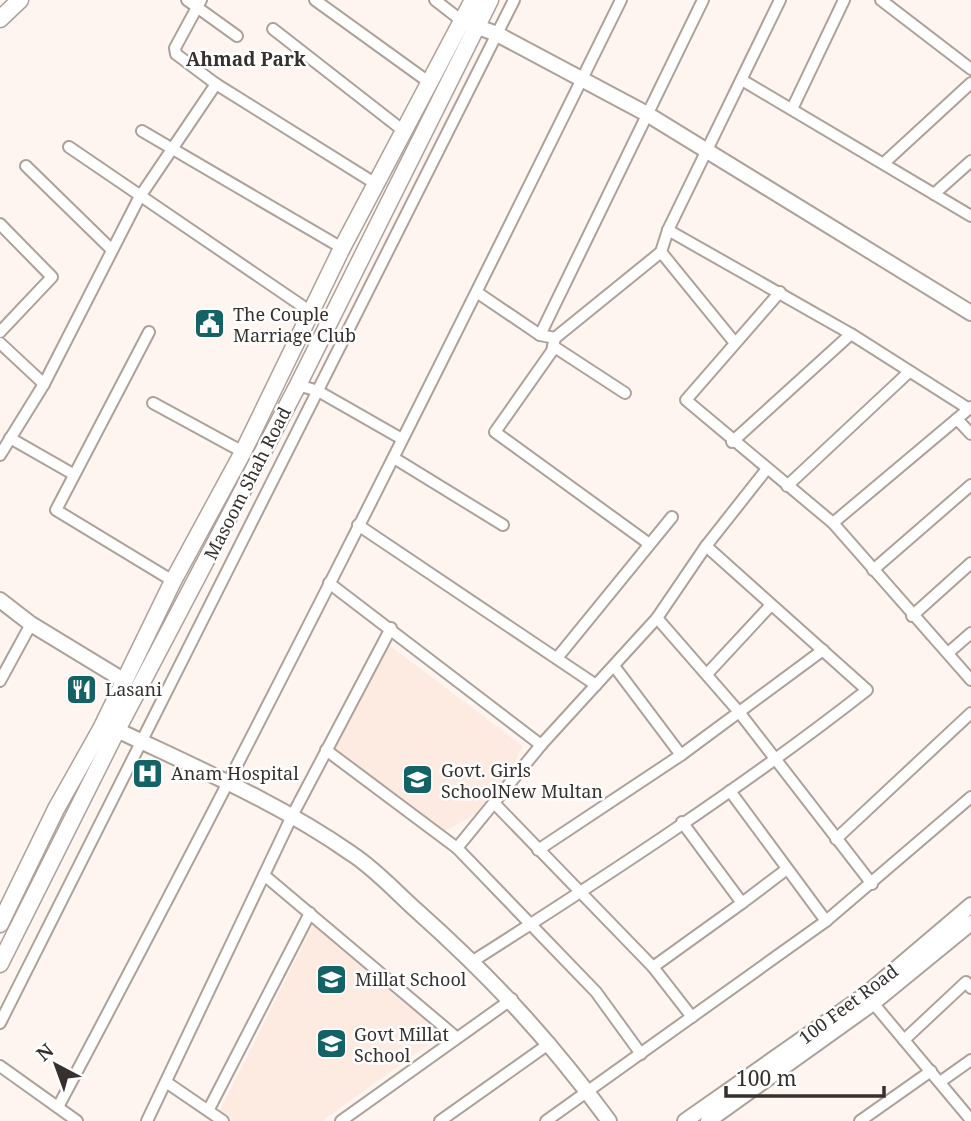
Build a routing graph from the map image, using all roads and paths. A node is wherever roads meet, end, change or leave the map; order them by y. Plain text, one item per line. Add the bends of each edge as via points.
1 (7, 0) edge
2 (20, 0) edge
3 (315, 0) edge
4 (435, 0) edge
5 (473, 0) edge
6 (490, 0) edge
7 (514, 0) edge
8 (621, 0) edge
9 (703, 0) edge
10 (780, 0) edge
11 (845, 0) edge
12 (881, 0) edge
13 (194, 3) edge
14 (0, 7) edge
15 (0, 19) edge
16 (470, 24) junction
17 (273, 29) dead end
18 (497, 34) junction
19 (237, 36) dead end
20 (971, 69) edge
21 (742, 80) junction
22 (581, 81) junction
23 (430, 83) junction
24 (971, 83) edge
25 (216, 84) junction
26 (792, 110) junction
27 (647, 114) junction
28 (142, 131) dead end
29 (405, 132) junction
30 (69, 148) dead end
31 (171, 148) junction
32 (708, 150) junction
33 (971, 161) edge
34 (884, 163) junction
35 (26, 166) dead end
36 (376, 184) junction
37 (934, 194) junction
38 (139, 198) junction
39 (971, 216) edge
40 (0, 224) edge
41 (668, 230) junction
42 (111, 248) junction
43 (342, 248) junction
44 (661, 252) junction
45 (780, 292) junction
46 (478, 293) junction
47 (311, 312) junction
48 (971, 313) edge
49 (0, 332) edge
50 (149, 332) dead end
51 (851, 334) junction
52 (540, 335) junction
53 (554, 342) junction
54 (735, 342) junction
55 (0, 343) edge
56 (286, 364) junction
57 (909, 372) junction
58 (301, 378) junction
59 (44, 384) junction
60 (318, 391) junction
61 (625, 393) dead end
62 (153, 403) dead end
63 (970, 408) edge
64 (957, 419) junction
65 (971, 434) edge
66 (10, 438) junction
67 (402, 439) junction
68 (732, 442) junction
69 (243, 452) junction
70 (0, 454) edge
71 (394, 458) junction
72 (766, 470) junction
73 (73, 474) junction
74 (971, 485) edge
75 (787, 486) junction
76 (672, 516) dead end
77 (833, 523) junction
78 (358, 525) junction
79 (503, 525) dead end
80 (648, 543) junction
81 (706, 546) junction
82 (971, 563) edge
83 (873, 570) junction
84 (329, 583) junction
85 (170, 587) junction
86 (0, 600) edge
87 (186, 603) junction
88 (771, 605) junction
89 (912, 616) junction
90 (657, 618) junction
91 (31, 624) junction
92 (391, 628) junction
93 (971, 633) edge
94 (823, 649) junction
95 (948, 653) junction
96 (557, 658) junction
97 (614, 666) junction
98 (706, 674) junction
99 (123, 680) junction
100 (971, 680) edge
101 (0, 681) edge
102 (596, 685) junction
103 (739, 712) junction
104 (971, 713) edge
105 (117, 730) junction
106 (142, 742) junction
107 (541, 745) junction
108 (326, 750) junction
109 (681, 755) junction
110 (776, 762) junction
111 (231, 783) junction
112 (730, 791) junction
113 (971, 797) edge
114 (494, 803) junction
115 (56, 808) junction
116 (292, 816) junction
117 (75, 817) junction
118 (682, 822) junction
119 (836, 839) junction
120 (457, 848) junction
121 (538, 850) junction
122 (787, 869) junction
123 (264, 875) junction
124 (872, 884) junction
125 (582, 892) junction
126 (743, 902) junction
127 (971, 905) edge
128 (310, 913) junction
129 (827, 921) junction
130 (532, 923) junction
131 (971, 923) edge
132 (0, 925) edge
133 (473, 961) junction
134 (0, 964) edge
135 (653, 967) junction
136 (971, 988) edge
137 (512, 999) junction
138 (873, 1003) junction
139 (692, 1017) junction
140 (0, 1023) edge
141 (456, 1037) junction
142 (904, 1040) junction
143 (550, 1043) junction
144 (641, 1054) junction
145 (971, 1060) edge
146 (0, 1067) edge
147 (931, 1071) junction
148 (166, 1082) junction
149 (940, 1082) junction
150 (587, 1092) junction
151 (58, 1107) junction
152 (209, 1110) junction
153 (968, 1119) edge
154 (77, 1121) edge
155 (147, 1121) edge
156 (223, 1121) edge
157 (341, 1121) edge
158 (440, 1121) edge
159 (546, 1121) edge
160 (609, 1121) edge
161 (685, 1121) edge
162 (708, 1121) edge
163 (860, 1121) edge

1 - 14 main road
2 - 15 main road
3 - 23 street
4 - 16 street
5 - 16 main road, Masoom Shah Road
6 - 16 main road, Masoom Shah Road
7 - 18 street
8 - 22 street
9 - 27 street
10 - 21 street
11 - 26 street
12 - 20 street
13 - 19 street
13 - 25 street via 174,52
16 - 18 main road
16 - 23 main road, Masoom Shah Road
16 - 58 main road, Masoom Shah Road
17 - 29 street
18 - 22 main road
18 - 60 street
21 - 26 street
21 - 32 street
22 - 27 main road
22 - 46 street
23 - 29 main road, Masoom Shah Road
24 - 34 street
25 - 31 street
25 - 36 street
26 - 34 street
27 - 32 main road
27 - 52 street
28 - 31 street
29 - 36 main road, Masoom Shah Road
30 - 38 street
31 - 38 street
31 - 43 street
32 - 41 street
32 - 48 main road
33 - 37 street
34 - 37 street
35 - 42 street
36 - 43 main road, Masoom Shah Road
37 - 39 street
38 - 42 street
38 - 47 street
40 - 49 street via 52,277
41 - 44 street
41 - 45 street
42 - 59 street
43 - 47 main road, Masoom Shah Road
44 - 53 street
44 - 54 street
45 - 51 street
45 - 54 street
46 - 52 street
46 - 67 street
47 - 56 main road, Masoom Shah Road
50 - 73 street
51 - 57 street
51 - 68 street
52 - 53 street
53 - 61 street
53 - 80 street via 495,432
54 - 68 street via 686,400
55 - 59 street
56 - 58 main road
56 - 69 main road, Masoom Shah Road
57 - 63 street
57 - 75 street
58 - 60 street
58 - 87 main road, Masoom Shah Road
59 - 66 street
60 - 67 street
60 - 106 street
62 - 69 street
63 - 64 street
64 - 65 street
64 - 77 street
66 - 70 street
66 - 73 street
67 - 71 street
68 - 72 street
69 - 85 main road, Masoom Shah Road
71 - 78 street
71 - 79 street
72 - 75 street
72 - 81 street
73 - 85 street via 56,506 59,514
74 - 83 street
75 - 77 street
76 - 80 street
77 - 83 street
78 - 84 street
78 - 96 street
80 - 96 street
81 - 88 street
81 - 90 street
82 - 89 street
83 - 89 street
84 - 92 street
84 - 111 street
85 - 87 main road
85 - 99 main road, Masoom Shah Road
86 - 91 main road
87 - 105 main road, Masoom Shah Road
88 - 94 street
88 - 98 street
89 - 95 street
90 - 97 street
90 - 98 street
91 - 99 main road
91 - 101 street
92 - 107 street
92 - 108 street
93 - 95 street
94 - 103 street
94 - 110 street via 867,690
95 - 100 street
96 - 102 street
97 - 102 street
97 - 109 street
98 - 103 street
99 - 115 main road, Masoom Shah Road
102 - 107 street
103 - 109 street
103 - 110 street
104 - 119 street
105 - 106 main road
105 - 117 main road, Masoom Shah Road
106 - 111 main road
106 - 140 street
107 - 114 street
108 - 116 street
108 - 120 street
109 - 121 street
110 - 112 street
110 - 119 street
111 - 116 main road
111 - 151 street
112 - 118 street
112 - 122 street
113 - 124 street
114 - 120 street
114 - 121 street
115 - 117 main road
115 - 132 main road, Masoom Shah Road
116 - 123 street
116 - 133 main road via 354,855
117 - 134 main road, Masoom Shah Road
118 - 125 street
118 - 126 street
119 - 124 street
120 - 130 street
121 - 125 street
122 - 126 street
122 - 129 street
123 - 128 street
123 - 148 street
124 - 129 street
125 - 130 street
125 - 135 street
126 - 135 street
127 - 161 main road, 100 Feet Road via 865,995
128 - 141 street
128 - 152 street
129 - 139 street
130 - 133 street
130 - 144 street via 596,992
131 - 138 main road, 100 Feet Road
133 - 137 main road
135 - 139 street
136 - 142 street via 965,982
137 - 141 street
137 - 143 main road
138 - 142 street
138 - 162 main road, 100 Feet Road
139 - 144 street
141 - 157 street
142 - 147 street
143 - 150 main road
143 - 158 street
144 - 150 street
145 - 149 street
146 - 151 street
147 - 149 street
147 - 163 street
148 - 152 street
148 - 155 street
149 - 153 street
150 - 159 street
150 - 160 main road
151 - 154 street
152 - 156 street

